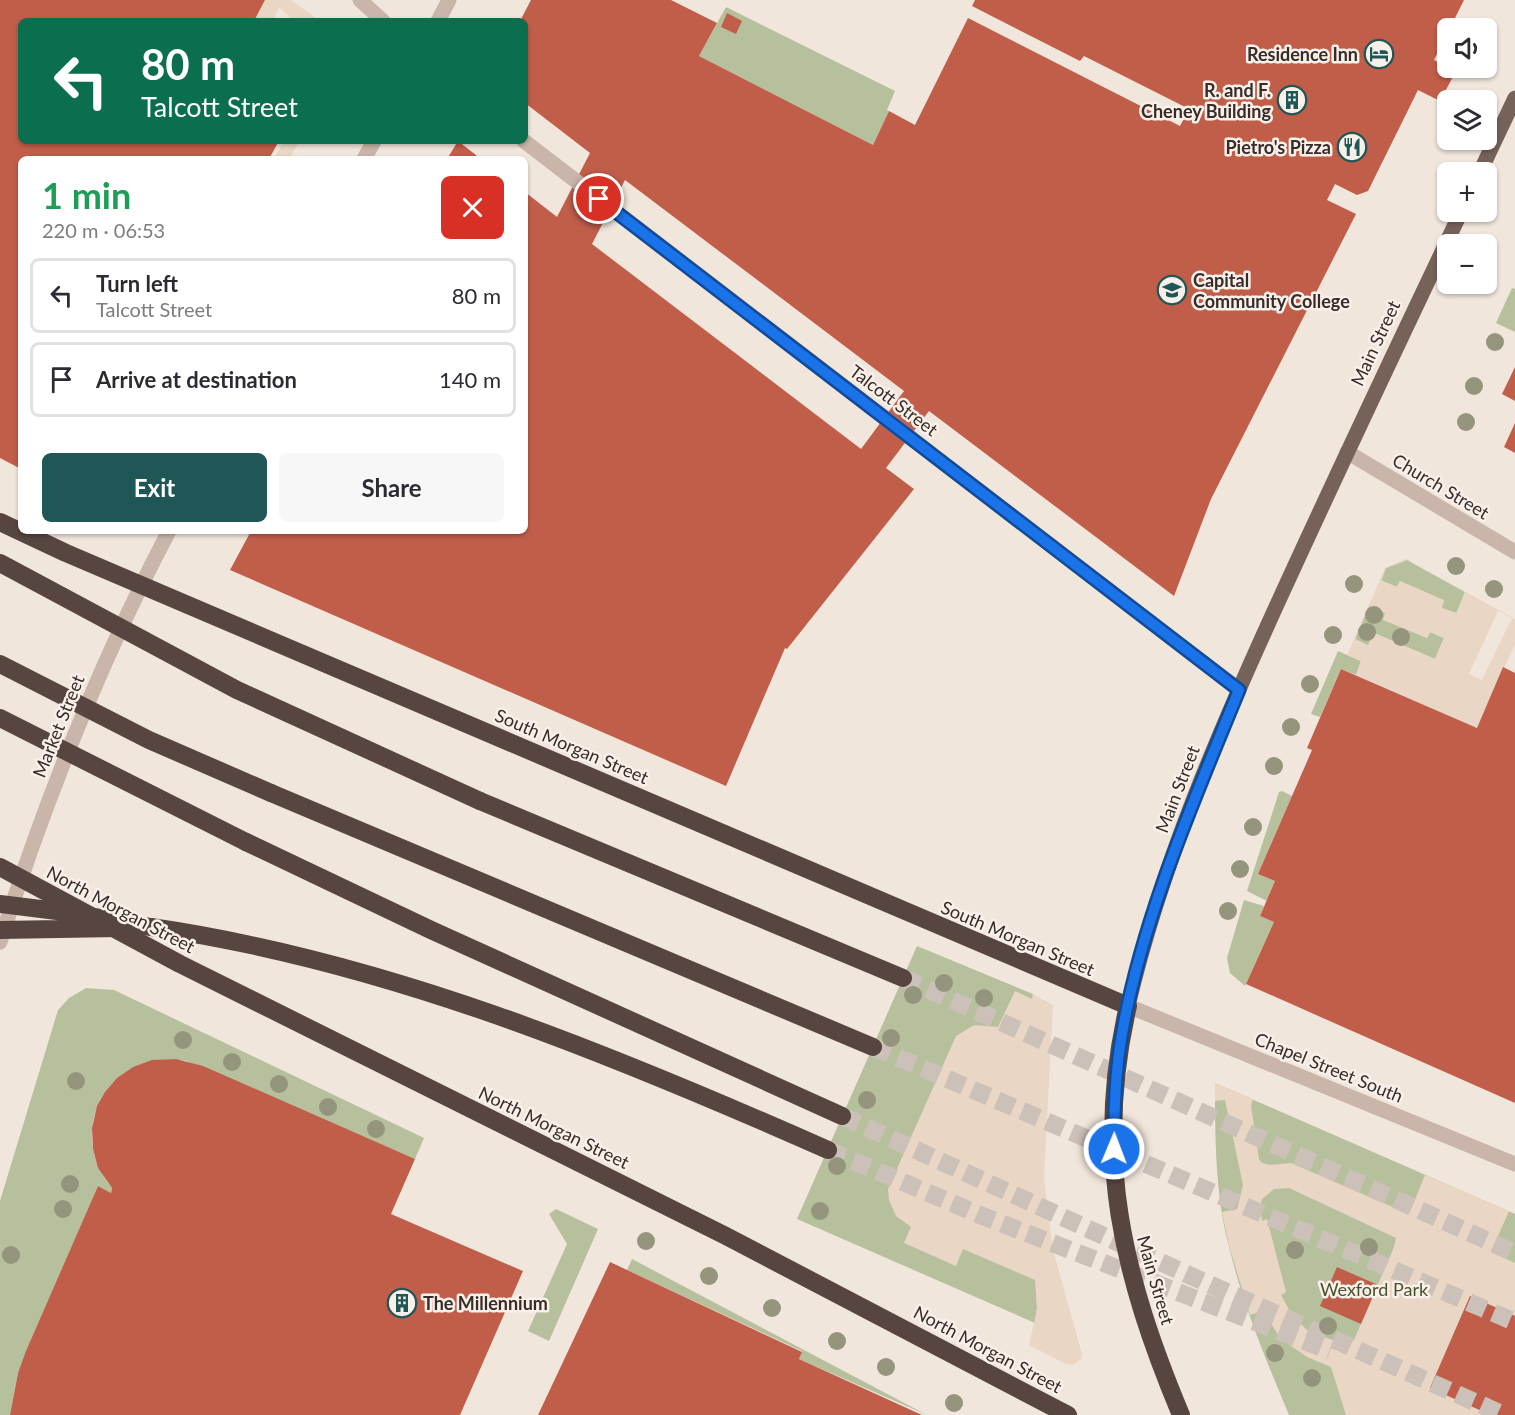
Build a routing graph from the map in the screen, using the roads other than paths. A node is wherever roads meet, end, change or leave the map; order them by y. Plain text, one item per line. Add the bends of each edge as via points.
1 (360, 0) edge
2 (449, 0) edge
3 (380, 18) edge
4 (440, 18) edge
5 (1515, 98) edge
6 (528, 144) edge
7 (1485, 162) edge
8 (1456, 222) edge
9 (1347, 452) junction
10 (0, 522) edge
11 (18, 530) edge
12 (26, 534) edge
13 (167, 534) edge
14 (1515, 552) edge
15 (0, 563) edge
16 (141, 586) junction
17 (0, 664) edge
18 (1239, 690) junction
19 (0, 718) edge
20 (0, 867) edge
21 (21, 879) junction
22 (0, 904) edge
23 (151, 927) junction
24 (0, 930) edge
25 (0, 942) edge
26 (903, 978) tunnel mouth
27 (1128, 1006) junction
28 (873, 1047) tunnel mouth
29 (842, 1116) tunnel mouth
30 (828, 1150) tunnel mouth
31 (1515, 1164) edge
32 (1068, 1415) edge
33 (1181, 1415) edge

1 - 3 street
2 - 4 street
5 - 7 main road
6 - 18 street, Talcott Street
8 - 9 main road, Main Street
9 - 14 street, Church Street
9 - 18 main road, Main Street
10 - 11 highway, South Morgan Street
12 - 16 highway, South Morgan Street
13 - 16 street, Market Street
15 - 26 highway, bridge via 237,690 480,801
16 - 21 street, Market Street via 82,718
16 - 27 highway, South Morgan Street
17 - 28 highway, bridge via 149,740
18 - 27 main road, Main Street via 1172,861
19 - 29 highway, bridge via 431,930
20 - 21 highway, North Morgan Street
21 - 25 street, Market Street
21 - 32 highway, North Morgan Street via 180,964 724,1235
22 - 23 highway, bridge
23 - 24 highway, bridge
23 - 30 highway via 237,940 446,998
27 - 31 street, Chapel Street South
27 - 33 highway, Main Street via 1115,1100 1114,1162 1119,1223 1140,1309

